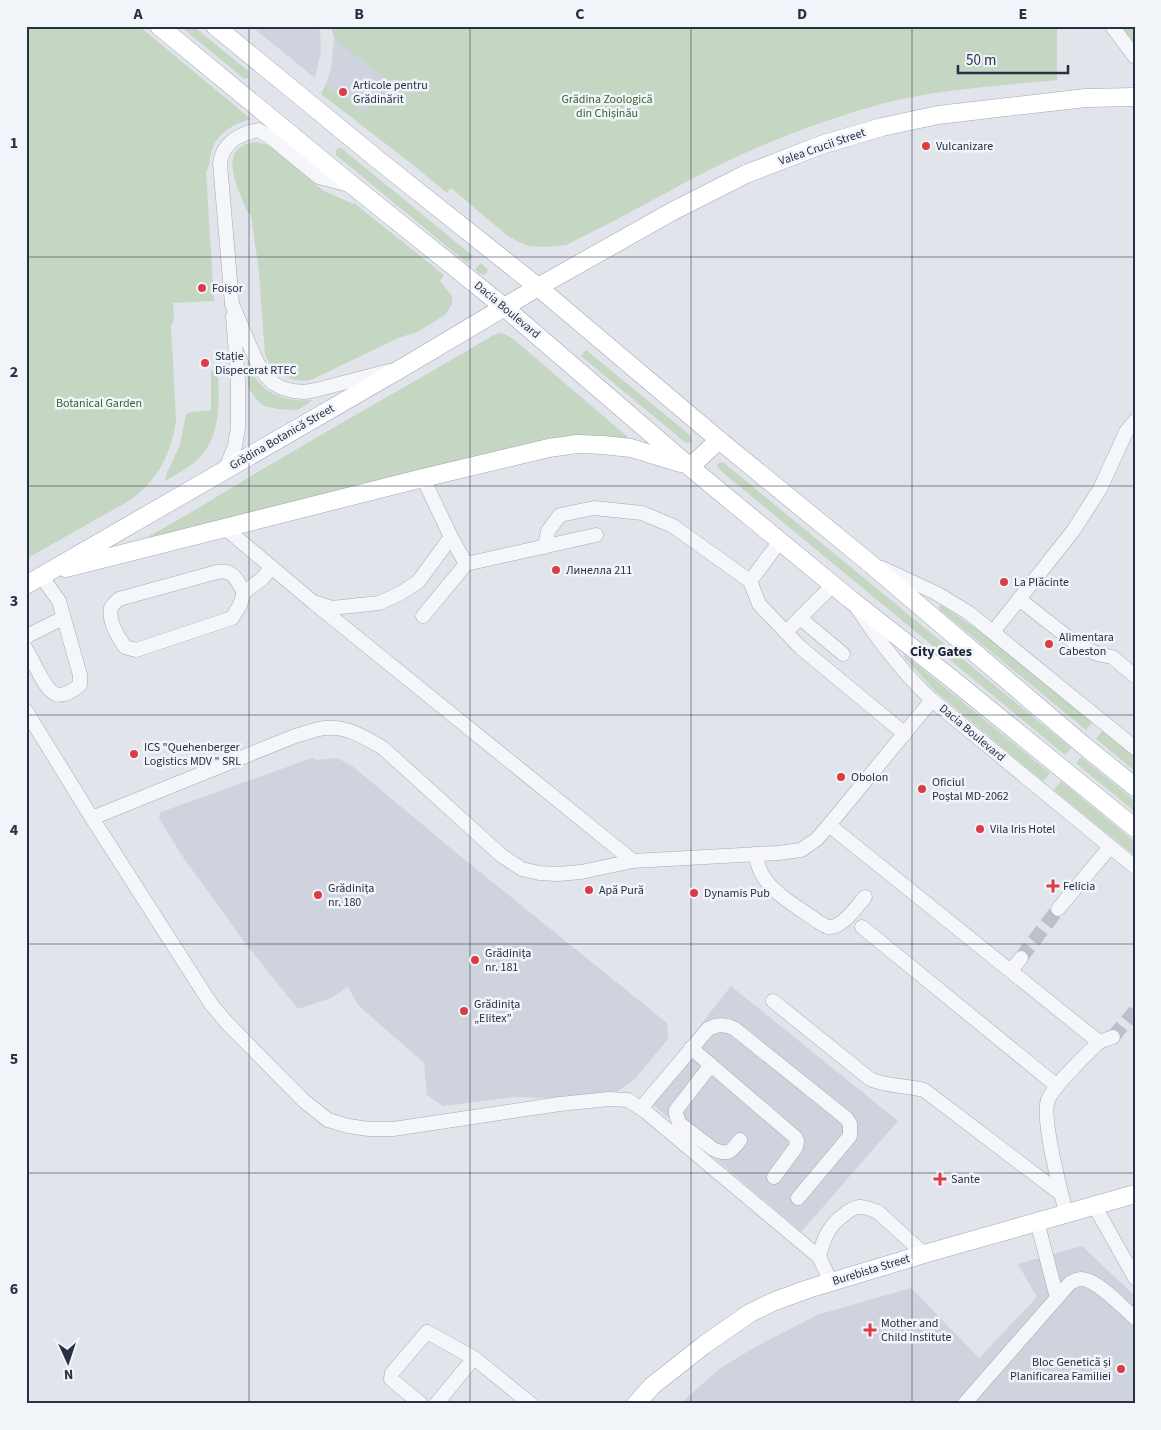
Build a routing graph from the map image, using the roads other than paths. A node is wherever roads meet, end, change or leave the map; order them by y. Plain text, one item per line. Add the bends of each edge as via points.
1 (159, 26) edge
2 (215, 26) edge
3 (1112, 26) edge
4 (1135, 57) edge
5 (1135, 97) edge
6 (258, 130) junction
7 (286, 130) junction
8 (352, 185) junction
9 (538, 287) junction
10 (232, 304) junction
11 (504, 307) junction
12 (402, 368) junction
13 (1135, 420) edge
14 (719, 440) junction
15 (690, 467) junction
16 (225, 470) junction
17 (423, 478) junction
18 (225, 528) junction
19 (596, 535) dead end
20 (451, 538) junction
21 (780, 541) junction
22 (545, 547) junction
23 (867, 561) junction
24 (466, 564) junction
25 (271, 568) junction
26 (38, 578) edge
27 (750, 581) junction
28 (833, 585) junction
29 (244, 592) junction
30 (850, 599) junction
31 (1019, 599) junction
32 (313, 602) junction
33 (423, 616) dead end
34 (63, 618) junction
35 (800, 618) junction
36 (786, 632) junction
37 (993, 632) junction
38 (26, 638) edge
39 (26, 649) edge
40 (843, 654) dead end
41 (1135, 676) edge
42 (932, 700) junction
43 (27, 713) edge
44 (905, 734) junction
45 (1135, 748) edge
46 (1135, 786) edge
47 (92, 818) junction
48 (830, 826) junction
49 (1135, 828) edge
50 (1110, 847) junction
51 (755, 854) junction
52 (632, 861) junction
53 (1135, 867) edge
54 (865, 897) dead end
55 (1058, 909) tunnel mouth
56 (862, 927) dead end
57 (1021, 958) tunnel mouth
58 (1011, 971) junction
59 (773, 1002) dead end
60 (1113, 1037) tunnel mouth
61 (1099, 1042) junction
62 (691, 1048) junction
63 (711, 1065) junction
64 (1057, 1086) junction
65 (641, 1108) junction
66 (740, 1140) dead end
67 (774, 1177) dead end
68 (1061, 1194) junction
69 (1135, 1194) edge
70 (798, 1198) dead end
71 (1094, 1205) junction
72 (1066, 1213) junction
73 (1037, 1221) junction
74 (924, 1254) junction
75 (819, 1257) junction
76 (1135, 1278) edge
77 (831, 1282) junction
78 (1057, 1298) junction
79 (1135, 1318) edge
80 (474, 1358) junction
81 (421, 1404) edge
82 (436, 1404) edge
83 (531, 1404) edge
84 (636, 1404) edge
85 (964, 1404) edge

1 - 7 main road, Dacia Boulevard
2 - 9 main road
3 - 4 street
5 - 9 main road, Valea Crucii Street via 1086,98 938,115 821,145 746,174
6 - 7 street
6 - 8 street via 319,177
6 - 10 street via 233,140 221,155
7 - 8 main road, Dacia Boulevard
8 - 11 main road, Dacia Boulevard
9 - 11 main road, Grădina Botanică Street
9 - 14 main road
10 - 12 street via 258,364 273,383 282,388 316,390
10 - 16 street via 238,428
11 - 12 main road, Grădina Botanică Street
11 - 15 main road, Dacia Boulevard
12 - 16 main road, Grădina Botanică Street
13 - 31 street via 1126,432 1100,489 1073,531
14 - 15 main road
14 - 23 main road
15 - 17 main road via 631,448 576,444
15 - 21 main road, Dacia Boulevard
16 - 26 main road, Grădina Botanică Street
17 - 18 main road
17 - 20 street
18 - 25 street
18 - 26 main road
19 - 22 street
20 - 24 street
20 - 32 street via 418,582 399,594 379,603 348,607 332,608
21 - 27 street
21 - 28 main road, Dacia Boulevard
22 - 24 street
22 - 27 street via 548,531 560,515 594,508 642,513 673,526
23 - 37 street via 936,593 970,613
23 - 46 main road
24 - 33 street
25 - 29 street
25 - 32 street
26 - 34 street via 58,601
27 - 36 street via 760,604
28 - 30 main road, Dacia Boulevard
28 - 35 street
29 - 29 street via 232,618 136,650 125,647 110,615 119,598 217,572 232,574
30 - 42 street, Dacia Boulevard via 882,646
30 - 49 main road, Dacia Boulevard via 960,684
31 - 37 street
31 - 41 street via 1079,646 1112,658
32 - 52 street
34 - 38 street
34 - 39 street via 80,674 80,685 71,692 53,694
35 - 36 street
35 - 40 street
36 - 44 street
37 - 45 street
42 - 44 street
42 - 50 street, Dacia Boulevard
43 - 47 street
44 - 48 street
47 - 52 street via 295,736 336,728 348,730 383,748 502,856 522,869 558,874
47 - 65 street via 211,1004 304,1101 328,1120 368,1129 393,1129 610,1099 628,1100
48 - 51 street via 801,850
48 - 58 street
50 - 53 street, Dacia Boulevard
50 - 55 street
51 - 52 street
51 - 54 street via 762,876 770,885 828,927 844,921
56 - 64 street
57 - 58 street
58 - 61 street
59 - 68 street via 870,1079 881,1084 924,1090
60 - 61 street
61 - 64 street
62 - 63 street
62 - 65 street
62 - 70 street via 708,1029 722,1024 729,1026 846,1118 850,1124 850,1136
63 - 66 street via 676,1110 676,1118 718,1151 728,1153
63 - 67 street via 795,1137 796,1147
64 - 68 street via 1048,1100 1047,1112
65 - 75 street
68 - 72 street
69 - 71 main road, Burebista Street
71 - 72 main road, Burebista Street
71 - 76 street
72 - 73 main road, Burebista Street
73 - 74 main road, Burebista Street
73 - 78 street
74 - 75 street via 878,1212 859,1207 836,1220
74 - 77 main road, Burebista Street
75 - 77 street
77 - 84 main road, Burebista Street via 750,1313 684,1360
78 - 79 street via 1070,1283 1083,1278 1099,1286
78 - 85 street
80 - 81 street via 427,1332 391,1376
80 - 82 street
80 - 83 street

